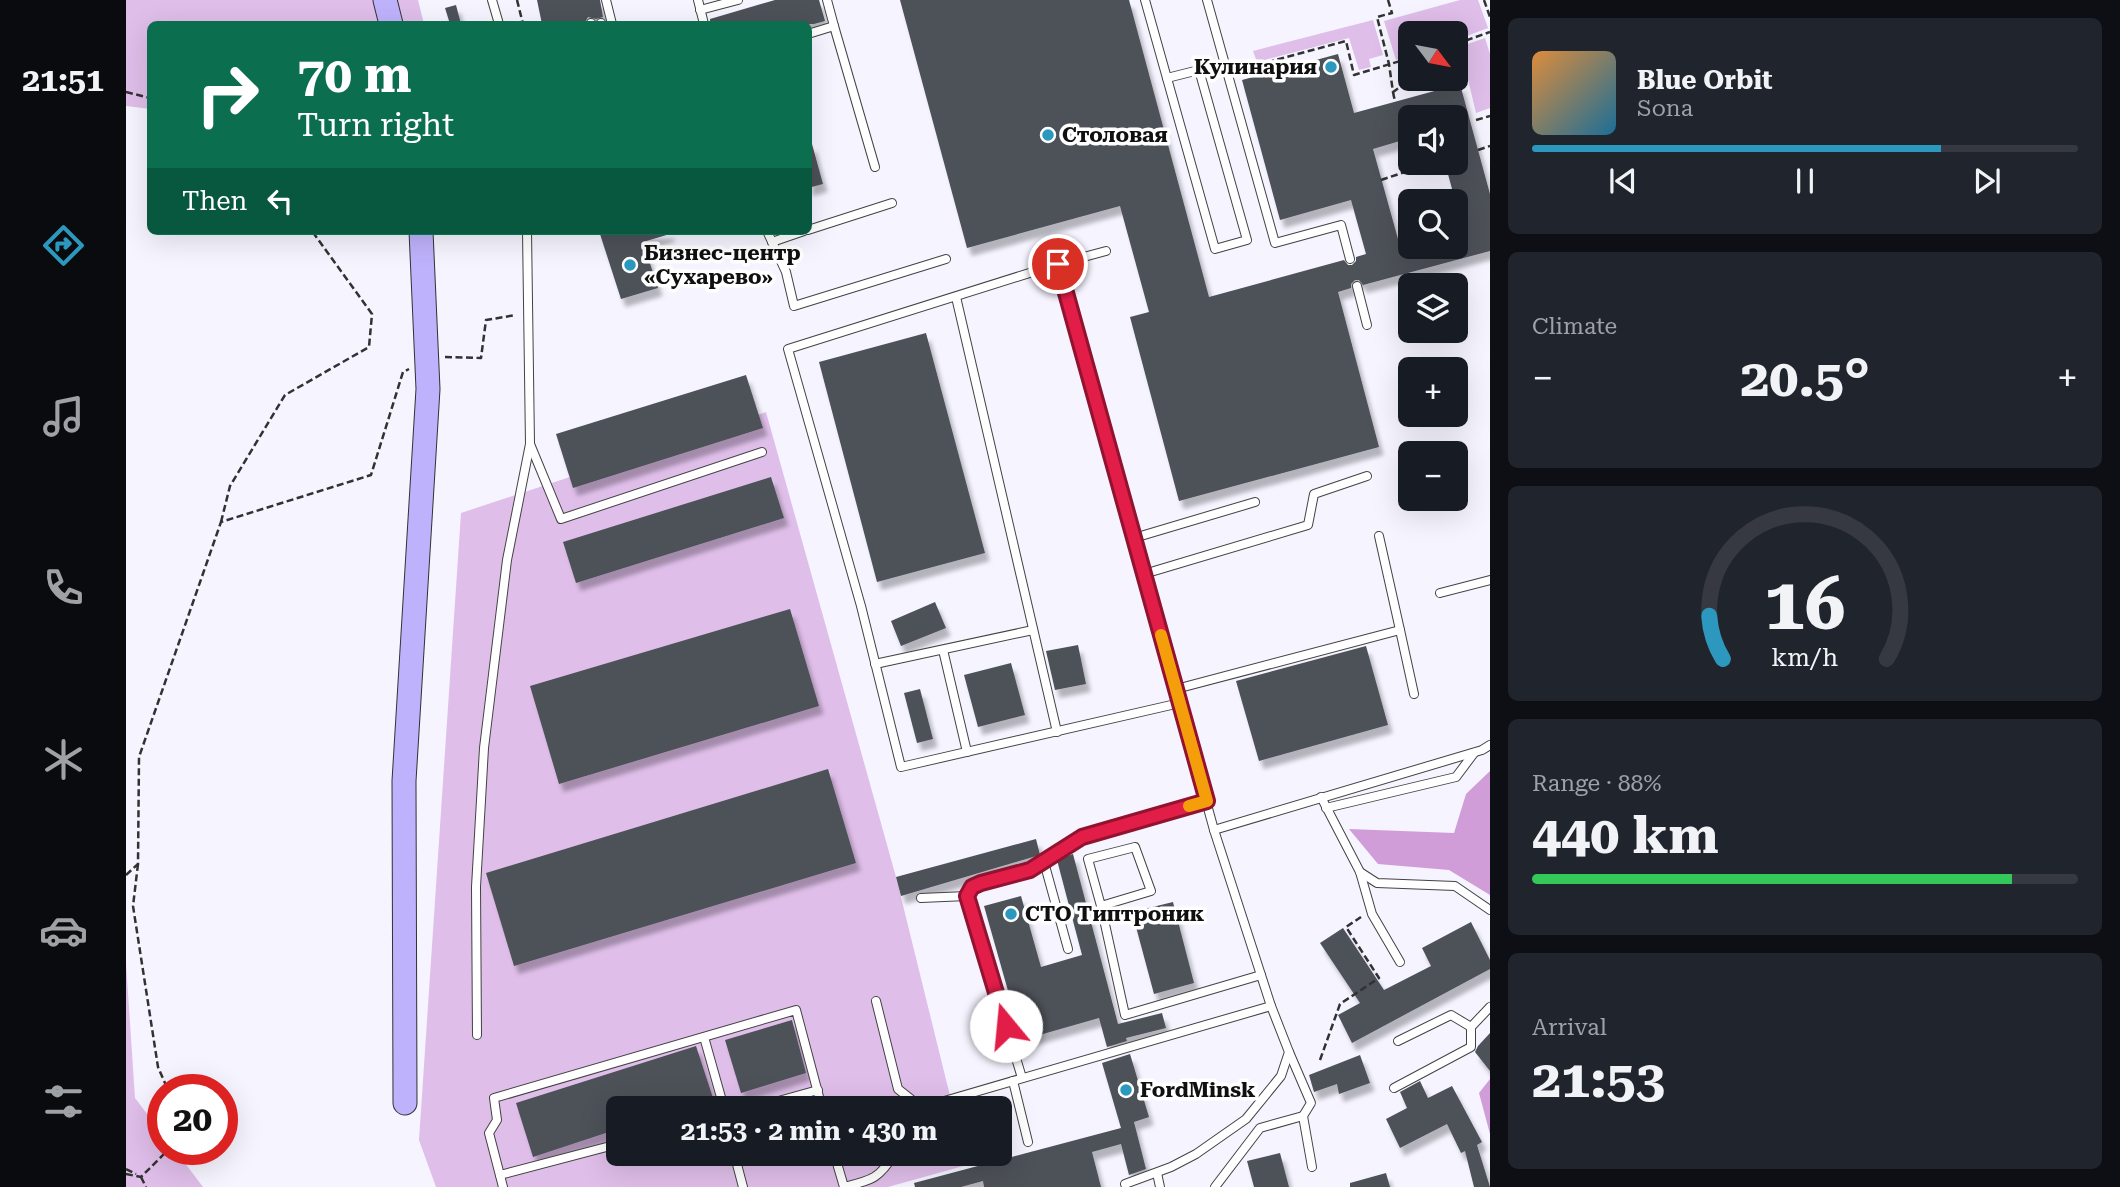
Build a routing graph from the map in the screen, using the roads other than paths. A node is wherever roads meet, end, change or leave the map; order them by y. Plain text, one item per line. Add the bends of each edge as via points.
1 (384, 0) edge
2 (492, 0) edge
3 (606, 0) edge
4 (698, 0) edge
5 (738, 0) edge
6 (827, 0) edge
7 (1145, 0) edge
8 (1207, 0) edge
9 (700, 10) junction
10 (390, 21) edge
11 (498, 21) edge
12 (611, 21) edge
13 (703, 21) edge
14 (834, 26) junction
15 (812, 33) edge
16 (1225, 62) junction
17 (1199, 70) junction
18 (1167, 78) junction
19 (875, 167) dead end
20 (892, 203) dead end
21 (812, 228) edge
22 (421, 235) edge
23 (527, 235) edge
24 (769, 235) edge
25 (792, 235) edge
26 (772, 242) junction
27 (1106, 251) dead end
28 (946, 259) dead end
29 (1349, 259) dead end
30 (1058, 264) junction
31 (1357, 286) dead end
32 (956, 297) junction
33 (1367, 325) dead end
34 (530, 444) junction
35 (762, 452) dead end
36 (1367, 476) dead end
37 (1255, 502) dead end
38 (1379, 536) dead end
39 (1134, 538) junction
40 (1144, 574) junction
41 (1490, 580) edge
42 (1440, 593) dead end
43 (1033, 630) junction
44 (1400, 630) junction
45 (943, 650) junction
46 (875, 664) junction
47 (1176, 689) junction
48 (1414, 694) dead end
49 (1180, 703) junction
50 (1057, 732) junction
51 (1490, 745) edge
52 (967, 752) junction
53 (1474, 753) junction
54 (1321, 797) junction
55 (1207, 801) junction
56 (1326, 807) junction
57 (1214, 830) junction
58 (1044, 862) junction
59 (1360, 872) junction
60 (967, 896) junction
61 (921, 898) dead end
62 (1101, 906) junction
63 (1490, 910) edge
64 (1068, 949) dead end
65 (1400, 962) dead end
66 (1261, 975) junction
67 (876, 1001) dead end
68 (1271, 1006) junction
69 (1490, 1007) edge
70 (1471, 1027) junction
71 (477, 1035) dead end
72 (704, 1037) junction
73 (1398, 1041) dead end
74 (1289, 1052) junction
75 (1018, 1079) junction
76 (1394, 1088) dead end
77 (818, 1090) junction
78 (721, 1096) edge
79 (797, 1096) edge
80 (819, 1096) edge
81 (907, 1096) edge
82 (961, 1096) edge
83 (405, 1103) dead end
84 (1303, 1116) junction
85 (1028, 1142) dead end
86 (606, 1147) edge
87 (739, 1166) edge
88 (837, 1166) edge
89 (887, 1166) edge
90 (1312, 1167) dead end
91 (1157, 1173) junction
92 (500, 1175) junction
93 (1125, 1184) dead end
94 (1217, 1186) edge
95 (503, 1187) edge
96 (743, 1187) edge
97 (843, 1187) edge
98 (1160, 1187) edge

1 - 10 main road
2 - 11 lane
3 - 12 lane
4 - 9 lane
5 - 9 lane
6 - 14 lane
7 - 18 lane
8 - 16 lane
9 - 13 lane
14 - 15 lane
14 - 19 lane
16 - 17 lane
16 - 29 lane via 1275,243 1342,225
17 - 18 lane
17 - 18 lane via 1247,240 1215,249
20 - 21 lane
22 - 83 main road via 428,389 404,781
23 - 34 lane
24 - 26 lane
25 - 26 lane
26 - 28 lane via 794,306
27 - 30 lane
30 - 32 lane
30 - 39 lane
31 - 33 lane
32 - 43 lane
32 - 46 lane via 788,349
34 - 35 lane via 561,519
34 - 71 lane via 507,559 484,748 476,887
36 - 40 lane via 1314,494 1308,525
37 - 39 lane
38 - 44 lane
39 - 40 lane
40 - 47 lane
41 - 42 lane
43 - 45 lane
43 - 50 lane
44 - 47 lane
44 - 48 lane
45 - 46 lane
45 - 52 lane
46 - 52 lane via 901,767
47 - 49 lane
49 - 50 lane
49 - 55 lane
50 - 52 lane
51 - 53 lane
53 - 54 lane
53 - 56 lane via 1456,777
54 - 56 lane
54 - 57 lane
55 - 57 lane
55 - 58 lane via 1082,837
56 - 59 lane
57 - 66 lane
58 - 60 lane via 981,883
58 - 64 lane
59 - 63 lane via 1377,883 1455,886
59 - 65 lane via 1371,911
60 - 61 lane
60 - 75 lane
62 - 62 lane via 1150,891 1135,847 1087,859
62 - 66 lane via 1125,1015
66 - 68 lane
67 - 81 lane via 898,1089
68 - 74 lane
68 - 75 lane
69 - 70 lane
70 - 73 lane via 1451,1016
70 - 76 lane via 1471,1048
72 - 77 lane via 796,1010
72 - 78 lane
72 - 92 lane via 494,1098 497,1120 489,1133
74 - 84 lane via 1311,1103
74 - 91 lane via 1281,1076 1246,1119 1196,1154
75 - 82 lane
75 - 85 lane
77 - 79 lane
77 - 80 lane
84 - 90 lane
84 - 94 lane via 1260,1128
86 - 92 lane
87 - 96 lane
88 - 97 lane
89 - 97 lane via 868,1181
91 - 93 lane
91 - 98 lane
92 - 95 lane

